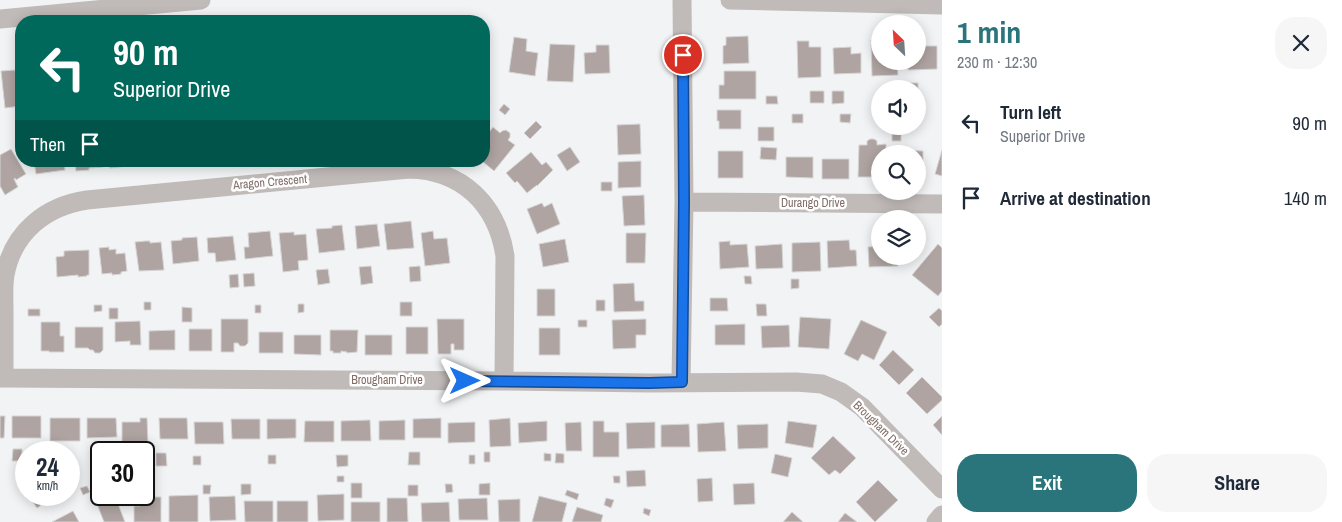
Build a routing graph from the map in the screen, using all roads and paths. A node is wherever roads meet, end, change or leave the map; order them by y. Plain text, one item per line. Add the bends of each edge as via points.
1 (201, 0) edge
2 (682, 0) edge
3 (730, 0) edge
4 (942, 5) edge
5 (42, 15) edge
6 (15, 18) edge
7 (0, 19) edge
8 (684, 202) junction
9 (942, 204) edge
10 (2, 378) edge
11 (504, 381) junction
12 (682, 382) junction
13 (942, 489) edge
14 (942, 515) edge
15 (936, 522) edge

1 - 5 street
2 - 8 street
3 - 4 street
6 - 7 street
8 - 9 street, Durango Drive
8 - 12 street
10 - 11 street, Brougham Drive
10 - 11 street, Aragon Crescent via 7,266 22,235 51,211 87,200 409,169 435,172 460,183 485,206 498,228 505,256
11 - 12 street, Brougham Drive
12 - 13 street, Brougham Drive via 822,384 841,392 862,407
14 - 15 street

